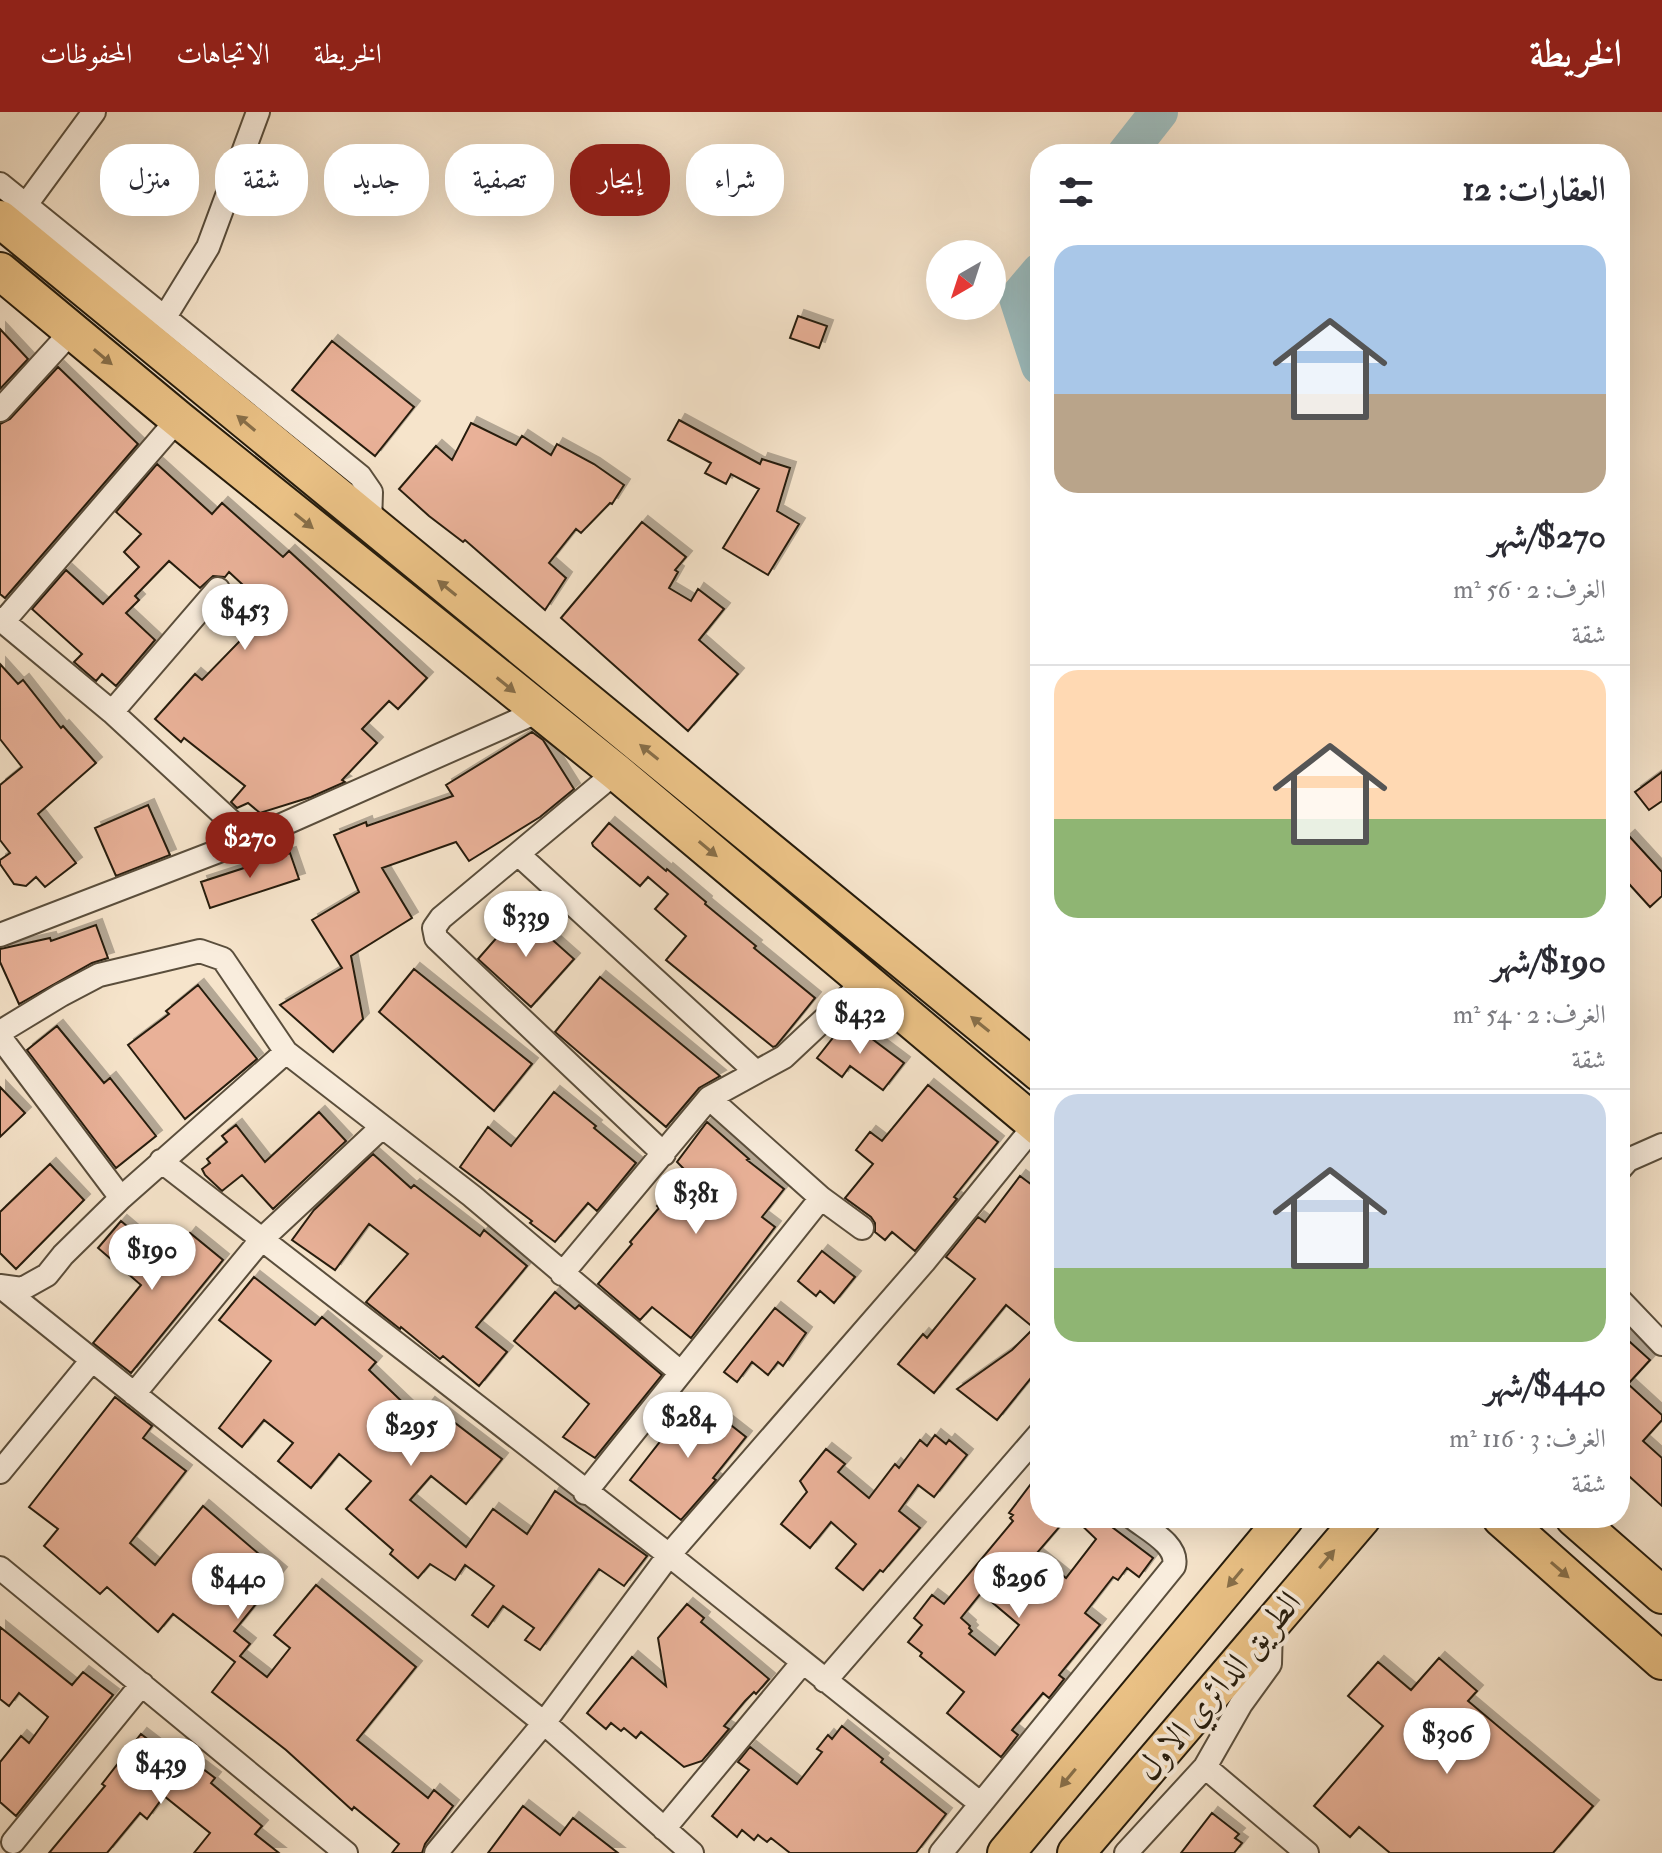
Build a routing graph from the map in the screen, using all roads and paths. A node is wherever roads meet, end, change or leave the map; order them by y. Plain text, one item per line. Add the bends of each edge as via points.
1 (94, 112) edge
2 (258, 112) edge
3 (0, 184) edge
4 (13, 212) edge
5 (0, 271) edge
6 (165, 317) junction
7 (72, 331) junction
8 (0, 410) edge
9 (178, 419) junction
10 (370, 525) junction
11 (218, 589) dead end
12 (1, 620) edge
13 (581, 696) junction
14 (539, 711) junction
15 (112, 712) junction
16 (616, 772) junction
17 (250, 839) junction
18 (519, 855) junction
19 (4, 927) edge
20 (865, 981) junction
21 (0, 1035) edge
22 (286, 1052) junction
23 (1030, 1065) edge
24 (755, 1071) junction
25 (709, 1098) junction
26 (1030, 1119) edge
27 (382, 1127) junction
28 (1030, 1136) edge
29 (1662, 1145) edge
30 (664, 1154) junction
31 (1630, 1159) edge
32 (161, 1161) junction
33 (121, 1198) junction
34 (821, 1198) junction
35 (862, 1228) dead end
36 (261, 1240) junction
37 (562, 1274) junction
38 (0, 1286) edge
39 (1630, 1310) edge
40 (1662, 1344) edge
41 (92, 1360) junction
42 (680, 1372) junction
43 (134, 1394) junction
44 (1030, 1447) edge
45 (0, 1472) edge
46 (585, 1493) junction
47 (1146, 1528) edge
48 (1277, 1528) edge
49 (1354, 1528) edge
50 (1512, 1528) edge
51 (1585, 1528) edge
52 (669, 1555) junction
53 (0, 1568) edge
54 (1662, 1595) edge
55 (1271, 1626) junction
56 (803, 1662) junction
57 (1659, 1662) edge
58 (825, 1681) junction
59 (142, 1684) junction
60 (544, 1723) junction
61 (1205, 1767) junction
62 (981, 1804) junction
63 (664, 1829) junction
64 (13, 1842) edge
65 (346, 1853) edge
66 (436, 1853) edge
67 (692, 1853) edge
68 (941, 1853) edge
69 (1006, 1853) edge
70 (1076, 1853) edge
71 (1126, 1853) edge
72 (1307, 1853) edge

1 - 4 street
2 - 6 street via 208,247
3 - 4 street
4 - 6 street
10 -> 4 main road
5 - 7 main road
6 - 10 street via 360,476 371,492
7 - 8 street
7 -> 9 main road
9 - 12 street
9 -> 14 main road
13 -> 10 main road
11 - 15 street
12 - 15 street
13 - 14 street
23 -> 13 main road
14 - 16 main road
14 - 17 street
15 - 17 street
16 - 18 street
16 -> 20 main road
17 - 19 street
18 - 24 street
18 - 30 street via 441,918 434,928 436,938
20 - 24 street via 784,1057
20 - 26 main road
21 - 22 street via 99,975 200,951 223,959
21 - 33 street
22 - 27 street
22 - 32 street
24 - 25 street
25 - 30 street
25 - 34 street
27 - 36 street
27 - 37 street
28 - 52 street
29 - 31 street
30 - 37 street
32 - 33 street
32 - 36 street
33 - 38 street via 47,1275 22,1289
34 - 35 street
34 - 42 street
36 - 43 street
36 - 46 street
37 - 42 street
38 - 41 street
39 - 40 street
41 - 43 street
41 - 45 street
42 - 46 street
43 - 60 street
44 - 58 street
46 - 52 street
47 - 62 street via 1172,1549 1174,1566
48 -> 69 main road, الطريق الدائري الاول
55 -> 49 main road, الطريق الدائري الاول
50 -> 57 main road
51 - 54 main road
52 - 56 street
52 - 60 street
53 - 59 street
55 - 61 street via 1270,1664
55 - 70 main road, الطريق الدائري الاول
56 - 58 street
56 - 63 street
58 - 62 street
59 - 64 street
59 - 65 street
60 - 63 street
60 - 66 street
61 - 71 street
61 - 72 street
62 - 68 street
63 - 67 street

